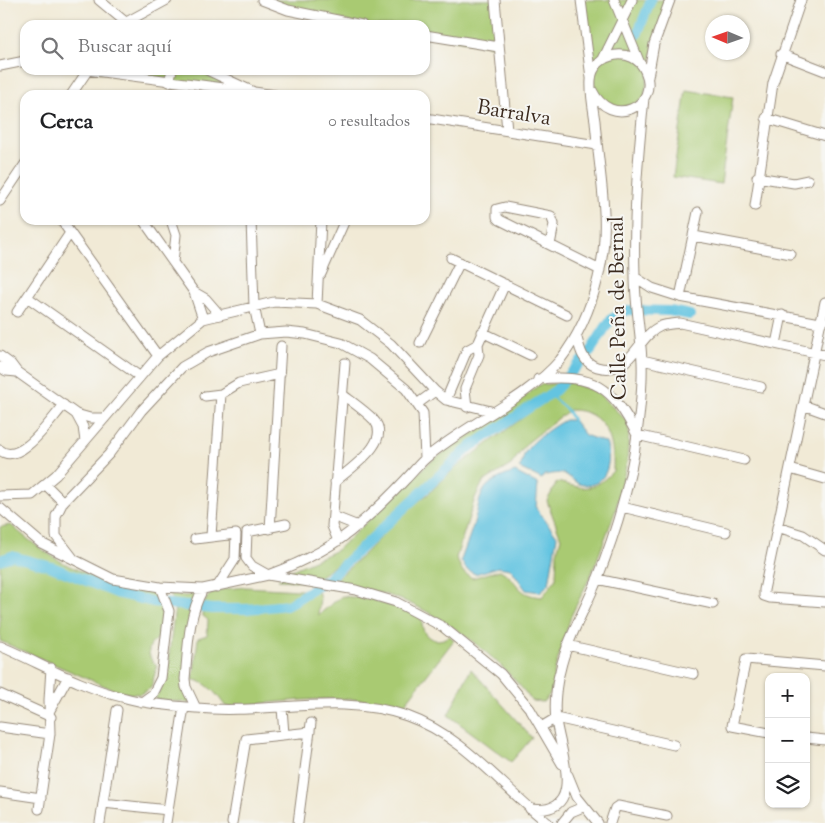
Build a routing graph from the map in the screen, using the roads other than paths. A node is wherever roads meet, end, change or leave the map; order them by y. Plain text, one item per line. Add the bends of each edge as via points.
1 (99, 0) edge
2 (167, 0) edge
3 (262, 0) edge
4 (495, 0) edge
5 (581, 0) edge
6 (614, 0) edge
7 (632, 0) edge
8 (670, 0) edge
9 (801, 0) edge
10 (121, 20) edge
11 (132, 20) edge
12 (337, 20) edge
13 (622, 24) junction
14 (430, 36) edge
15 (499, 47) junction
16 (781, 54) junction
17 (603, 59) junction
18 (639, 61) junction
19 (20, 62) edge
20 (0, 66) edge
21 (825, 71) edge
22 (85, 75) edge
23 (122, 75) edge
24 (171, 75) edge
25 (218, 75) edge
26 (648, 77) junction
27 (591, 78) junction
28 (169, 82) junction
29 (74, 90) edge
30 (237, 90) edge
31 (250, 90) edge
32 (592, 90) junction
33 (644, 98) junction
34 (766, 118) junction
35 (430, 119) edge
36 (507, 130) junction
37 (825, 136) edge
38 (597, 145) junction
39 (20, 171) edge
40 (757, 177) junction
41 (808, 180) dead end
42 (0, 201) edge
43 (755, 206) dead end
44 (698, 212) dead end
45 (64, 225) edge
46 (146, 225) edge
47 (173, 225) edge
48 (249, 225) edge
49 (321, 225) edge
50 (343, 225) edge
51 (70, 233) junction
52 (694, 236) junction
53 (550, 245) junction
54 (791, 254) dead end
55 (451, 258) dead end
56 (172, 262) junction
57 (460, 262) junction
58 (600, 270) junction
59 (634, 277) junction
60 (319, 279) junction
61 (505, 284) junction
62 (194, 292) junction
63 (27, 297) junction
64 (680, 297) junction
65 (825, 302) edge
66 (318, 304) junction
67 (254, 306) junction
68 (17, 312) dead end
69 (219, 314) junction
70 (567, 315) dead end
71 (782, 315) junction
72 (203, 319) junction
73 (822, 322) edge
74 (482, 332) junction
75 (260, 334) junction
76 (576, 338) junction
77 (420, 343) dead end
78 (478, 344) junction
79 (776, 344) junction
80 (640, 345) junction
81 (281, 346) dead end
82 (814, 352) junction
83 (530, 355) dead end
84 (825, 355) edge
85 (0, 356) edge
86 (158, 356) junction
87 (642, 360) junction
88 (345, 362) dead end
89 (0, 367) edge
90 (17, 372) junction
91 (280, 374) junction
92 (139, 376) junction
93 (538, 379) junction
94 (761, 387) dead end
95 (435, 391) junction
96 (221, 394) junction
97 (342, 394) junction
98 (205, 396) dead end
99 (446, 400) junction
100 (417, 404) junction
101 (64, 405) junction
102 (803, 406) junction
103 (467, 407) junction
104 (491, 412) junction
105 (825, 413) edge
106 (76, 414) junction
107 (105, 418) junction
108 (637, 436) junction
109 (85, 441) junction
110 (0, 450) edge
111 (425, 458) junction
112 (744, 460) dead end
113 (790, 469) junction
114 (825, 479) edge
115 (335, 482) junction
116 (45, 484) junction
117 (0, 496) edge
118 (63, 502) junction
119 (622, 507) junction
120 (0, 508) edge
121 (333, 516) junction
122 (286, 524) dead end
123 (358, 526) junction
124 (777, 527) junction
125 (270, 528) junction
126 (726, 532) dead end
127 (211, 536) junction
128 (195, 539) dead end
129 (338, 541) junction
130 (825, 550) edge
131 (246, 558) junction
132 (235, 559) junction
133 (75, 560) junction
134 (268, 575) junction
135 (597, 579) junction
136 (160, 587) junction
137 (217, 587) junction
138 (203, 589) junction
139 (825, 602) edge
140 (712, 604) dead end
141 (567, 645) junction
142 (0, 646) edge
143 (825, 666) edge
144 (51, 668) junction
145 (694, 674) dead end
146 (68, 677) junction
147 (0, 694) edge
148 (142, 702) junction
149 (184, 707) junction
150 (196, 708) junction
151 (282, 708) junction
152 (117, 710) dead end
153 (51, 714) junction
154 (556, 718) junction
155 (0, 727) edge
156 (541, 727) junction
157 (765, 731) edge
158 (50, 734) junction
159 (284, 734) junction
160 (810, 738) edge
161 (825, 740) edge
162 (674, 745) dead end
163 (567, 773) junction
164 (0, 792) edge
165 (41, 798) junction
166 (104, 802) junction
167 (583, 807) junction
168 (39, 809) dead end
169 (530, 809) junction
170 (168, 810) junction
171 (667, 816) dead end
172 (100, 823) edge
173 (166, 823) edge
174 (232, 823) edge
175 (298, 823) edge
176 (548, 823) edge
177 (562, 823) edge
178 (598, 823) edge
179 (610, 823) edge

1 - 10 street
2 - 11 street
3 - 12 street via 288,10
4 - 15 street
5 - 27 street
6 - 13 street
7 - 13 street
8 - 26 street via 654,44
9 - 16 street
13 - 17 street
13 - 18 street
14 - 15 street
15 - 36 street
16 - 21 street
16 - 34 street
17 - 18 street via 628,55
17 - 27 street
18 - 26 street
19 - 20 street
22 - 29 street
23 - 28 street
24 - 28 street
25 - 31 street
26 - 33 street
27 - 32 street
28 - 30 street
32 - 33 street via 596,100 616,112 637,106
32 - 38 street, Calle Peña de Bernal
33 - 59 street, Calle Peña de Bernal via 634,191
34 - 37 street
34 - 40 street
35 - 36 street, Barralva
36 - 38 street, Barralva
38 - 58 street, Calle Peña de Bernal via 605,218
39 - 42 street
40 - 41 street via 794,183
40 - 43 street
44 - 52 street
45 - 51 street
46 - 56 street
47 - 56 street via 176,235
48 - 67 street
49 - 60 street
50 - 60 street
51 - 63 street
51 - 86 street
52 - 54 street
52 - 64 street
53 - 53 street via 500,220 498,209 551,216 554,224
53 - 58 street
55 - 57 street
56 - 62 street
57 - 61 street
57 - 77 street
58 - 76 street, Calle Peña de Bernal
59 - 64 street via 652,288
59 - 80 street, Calle Peña de Bernal
60 - 66 street
61 - 70 street
61 - 74 street
62 - 69 street via 206,299
62 - 72 street
63 - 68 street
63 - 92 street
64 - 71 street
65 - 73 street
66 - 67 street via 274,302
66 - 95 street via 360,320 391,344
67 - 69 street
67 - 75 street
69 - 72 street
71 - 73 street
71 - 79 street
72 - 86 street
73 - 82 street
74 - 78 street
74 - 83 street
75 - 100 street via 286,332 341,343 370,359 406,389
75 - 118 street via 208,352 182,368 141,412 109,454
76 - 80 street via 584,358 592,366 604,369 617,368
76 - 93 street, Calle Peña de Bernal via 558,362
78 - 99 street via 467,350
78 - 103 street via 479,355 465,389
79 - 80 street via 680,323 660,326
79 - 82 street
80 - 87 street, Calle Peña de Bernal
81 - 91 street
82 - 84 street
82 - 102 street
85 - 90 street
86 - 92 street
87 - 94 street
87 - 108 street, Calle Peña de Bernal
88 - 97 street
89 - 90 street
90 - 101 street
91 - 96 street via 239,383
91 - 125 street
92 - 107 street
93 - 104 street, Calle Peña de Bernal
93 - 108 street via 568,376 584,379 610,394 624,409
95 - 99 street
95 - 100 street
96 - 98 street
96 - 127 street
97 - 115 street
97 - 115 street via 374,420 379,439
99 - 103 street
100 - 111 street via 423,413
101 - 106 street
101 - 110 street via 26,448 14,454 4,454
102 - 105 street
102 - 113 street
103 - 104 street
104 - 111 street, Calle Peña de Bernal
106 - 107 street
106 - 109 street
107 - 109 street
108 - 112 street
108 - 119 street, Calle Peña de Bernal
109 - 116 street
111 - 123 street, Calle Peña de Bernal
113 - 114 street
113 - 124 street
115 - 121 street
116 - 117 street via 32,495
116 - 118 street
118 - 133 street via 56,516 56,536
119 - 126 street
119 - 135 street, Calle Peña de Bernal
120 - 133 street via 41,543
121 - 123 street
121 - 129 street via 332,526
122 - 125 street
123 - 129 street, Calle Peña de Bernal
124 - 130 street via 803,535
124 - 139 street via 764,596
125 - 131 street via 247,532
127 - 128 street
127 - 132 street via 236,534
129 - 134 street, Calle Peña de Bernal via 295,565
131 - 132 street
131 - 134 street via 252,566
132 - 137 street
133 - 136 street via 113,579
134 - 137 street
134 - 156 street via 356,590 396,602 443,627 501,674
135 - 140 street
135 - 141 street, Calle Peña de Bernal
136 - 138 street
136 - 148 street via 168,607 161,678 153,694
137 - 138 street
138 - 150 street via 191,617 185,679
141 - 145 street
141 - 154 street, Calle Peña de Bernal via 559,672
142 - 144 street
143 - 157 street via 746,659 732,726
144 - 146 street
144 - 153 street via 48,700
146 - 148 street via 95,689
146 - 153 street
147 - 153 street
148 - 149 street
149 - 150 street
149 - 170 street
150 - 151 street
151 - 159 street
151 - 169 street via 338,704 408,716 442,732 472,754
152 - 166 street
153 - 158 street
154 - 156 street
154 - 162 street
154 - 163 street, Calle Peña de Bernal
155 - 158 street
156 - 163 street
158 - 165 street
159 - 174 street via 246,739
159 - 175 street via 310,728
160 - 161 street
163 - 167 street
163 - 169 street via 565,794 556,805 544,811
164 - 165 street
165 - 168 street
166 - 170 street
166 - 172 street
167 - 177 street via 571,812
167 - 178 street
169 - 176 street
170 - 173 street
171 - 179 street via 618,806

